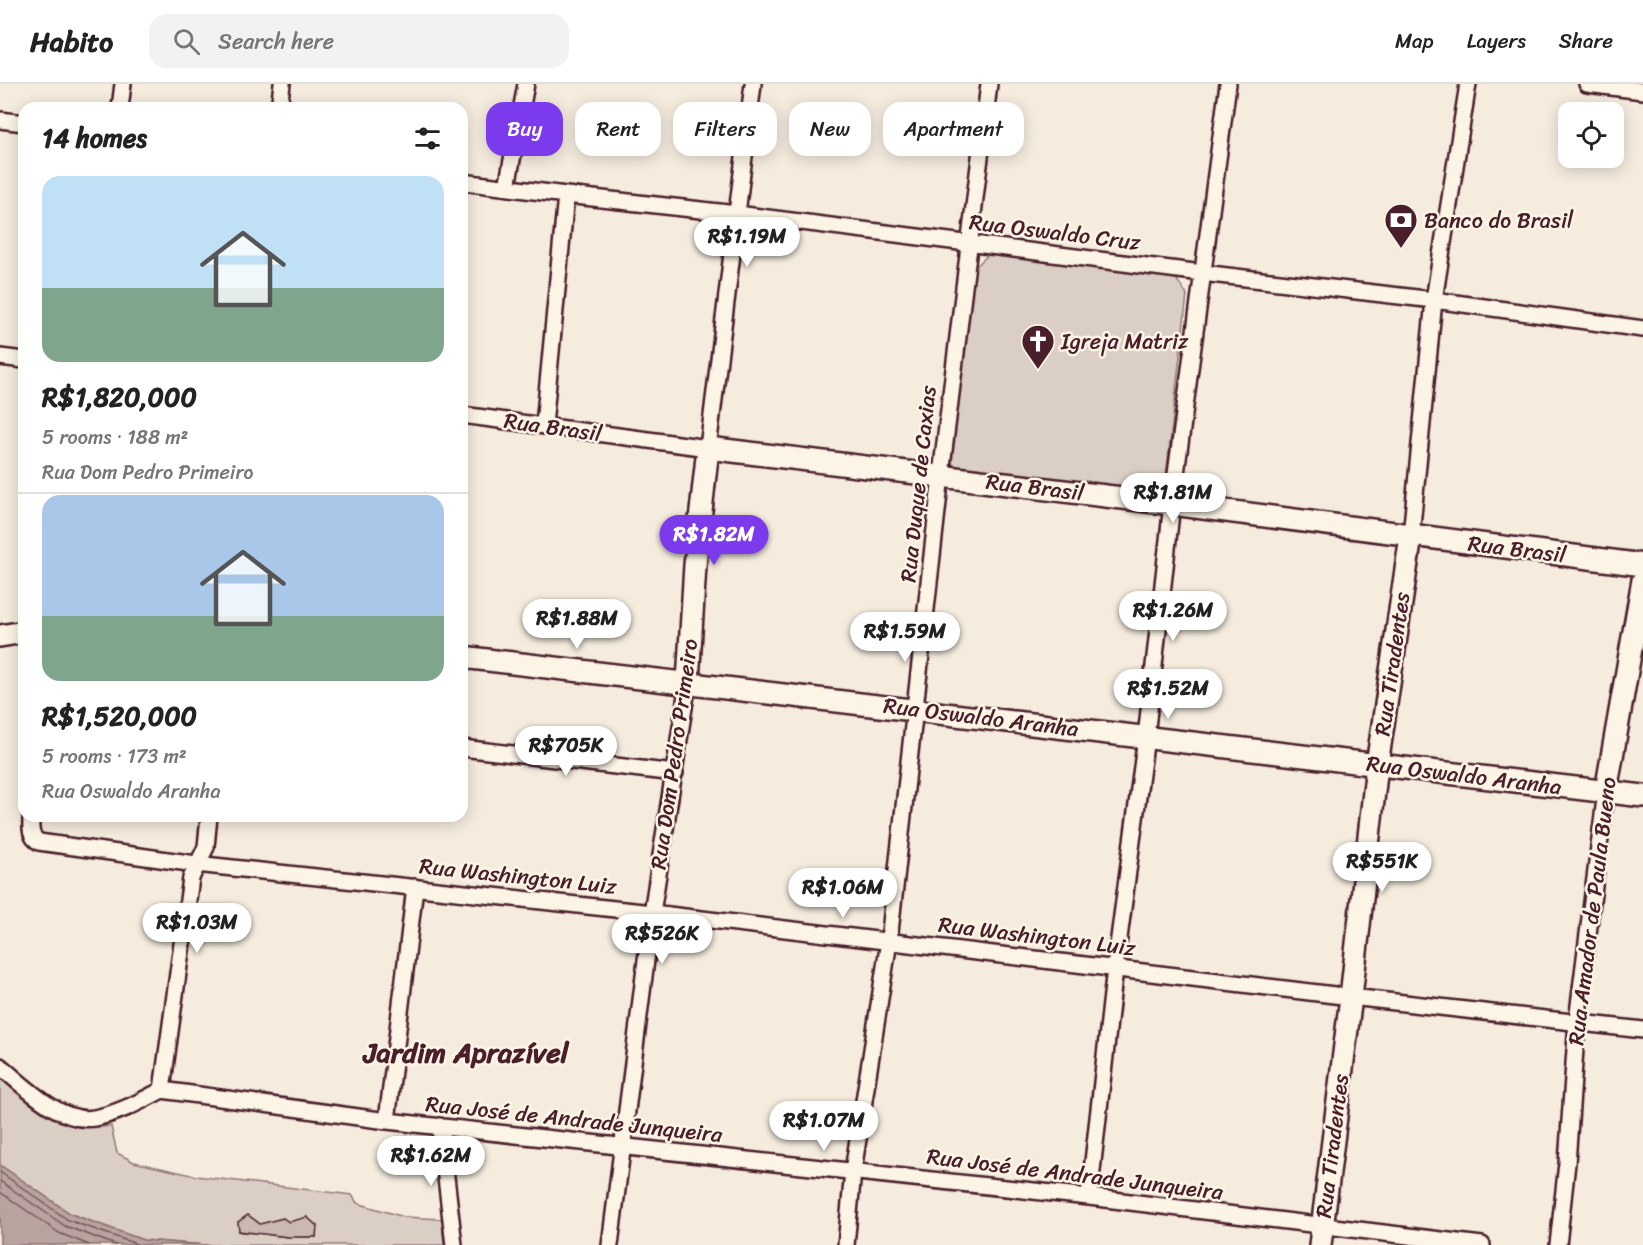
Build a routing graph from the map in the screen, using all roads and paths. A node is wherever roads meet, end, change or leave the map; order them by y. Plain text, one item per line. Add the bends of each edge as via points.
1 (123, 84) edge
2 (282, 84) edge
3 (526, 84) edge
4 (753, 84) edge
5 (989, 84) edge
6 (1228, 84) edge
7 (1468, 84) edge
8 (1587, 84) edge
9 (1643, 91) edge
10 (121, 102) edge
11 (280, 102) edge
12 (0, 120) edge
13 (18, 122) edge
14 (468, 183) edge
15 (507, 187) junction
16 (566, 195) junction
17 (737, 214) junction
18 (970, 244) junction
19 (1202, 273) junction
20 (1434, 300) junction
21 (1643, 329) edge
22 (0, 357) edge
23 (18, 359) edge
24 (468, 416) edge
25 (544, 425) junction
26 (708, 448) junction
27 (941, 475) junction
28 (1172, 504) junction
29 (1411, 536) junction
30 (1643, 566) edge
31 (1643, 580) edge
32 (18, 633) edge
33 (0, 636) edge
34 (468, 658) edge
35 (688, 682) junction
36 (916, 710) junction
37 (1146, 737) junction
38 (468, 749) edge
39 (1377, 765) junction
40 (675, 773) junction
41 (1606, 791) junction
42 (1643, 796) edge
43 (31, 822) edge
44 (208, 822) edge
45 (196, 864) junction
46 (415, 887) junction
47 (652, 913) junction
48 (889, 941) junction
49 (1115, 968) junction
50 (1351, 997) junction
51 (1577, 1021) junction
52 (1643, 1030) edge
53 (0, 1066) edge
54 (162, 1090) junction
55 (387, 1121) junction
56 (440, 1126) junction
57 (623, 1147) junction
58 (853, 1171) junction
59 (1089, 1197) junction
60 (1321, 1236) edge
61 (454, 1245) edge
62 (610, 1245) edge
63 (846, 1245) edge
64 (1482, 1245) edge
65 (1558, 1245) edge

1 - 10 street
2 - 11 street
3 - 15 street
4 - 17 street, Rua Dom Pedro Primeiro
5 - 18 street, Rua Duque de Caxias
6 - 19 street
7 - 20 street, Rua Tiradentes
8 - 9 street
12 - 13 street
14 - 15 street, Rua Oswaldo Cruz
15 - 16 street, Rua Oswaldo Cruz
16 - 17 street, Rua Oswaldo Cruz
16 - 25 street
17 - 18 street, Rua Oswaldo Cruz
17 - 26 street, Rua Dom Pedro Primeiro
18 - 19 street, Rua Oswaldo Cruz
18 - 27 street, Rua Duque de Caxias
19 - 20 street, Rua Oswaldo Cruz
19 - 28 street
20 - 21 street, Rua Oswaldo Cruz
20 - 29 street, Rua Tiradentes
22 - 23 street
24 - 25 street, Rua Brasil
25 - 26 street, Rua Brasil
26 - 27 street, Rua Brasil
26 - 35 street, Rua Dom Pedro Primeiro
27 - 28 street, Rua Brasil
27 - 36 street, Rua Duque de Caxias
28 - 29 street, Rua Brasil
28 - 37 street
29 - 30 street, Rua Brasil
29 - 39 street, Rua Tiradentes
31 - 41 street, Rua Amador de Paula Bueno
32 - 33 street
34 - 35 street, Rua Oswaldo Aranha
35 - 36 street, Rua Oswaldo Aranha
35 - 40 street, Rua Dom Pedro Primeiro
36 - 37 street, Rua Oswaldo Aranha
36 - 48 street, Rua Duque de Caxias
37 - 39 street, Rua Oswaldo Aranha
37 - 49 street
38 - 40 street
39 - 41 street, Rua Oswaldo Aranha
39 - 50 street, Rua Tiradentes
40 - 47 street, Rua Dom Pedro Primeiro
41 - 42 street, Rua Oswaldo Aranha
41 - 51 street, Rua Amador de Paula Bueno
43 - 45 street, Rua Washington Luiz via 31,833 39,842
44 - 45 street via 206,847
45 - 46 street, Rua Washington Luiz
45 - 54 street
46 - 47 street, Rua Washington Luiz
46 - 55 street
47 - 48 street, Rua Washington Luiz
47 - 57 street, Rua Dom Pedro Primeiro
48 - 49 street, Rua Washington Luiz
48 - 58 street, Rua Duque de Caxias
49 - 50 street, Rua Washington Luiz
49 - 59 street
50 - 51 street, Rua Washington Luiz
50 - 60 street, Rua Tiradentes
51 - 52 street, Rua Washington Luiz
51 - 65 street, Rua Amador de Paula Bueno
53 - 54 street via 46,1105 92,1119
54 - 55 street, Rua José de Andrade Junqueira
55 - 56 street, Rua José de Andrade Junqueira
56 - 57 street, Rua José de Andrade Junqueira
56 - 61 street
57 - 58 street, Rua José de Andrade Junqueira
57 - 62 street, Rua Dom Pedro Primeiro
58 - 59 street, Rua José de Andrade Junqueira
58 - 63 street, Rua Duque de Caxias
59 - 60 street, Rua José de Andrade Junqueira
60 - 64 street, Rua José de Andrade Junqueira

